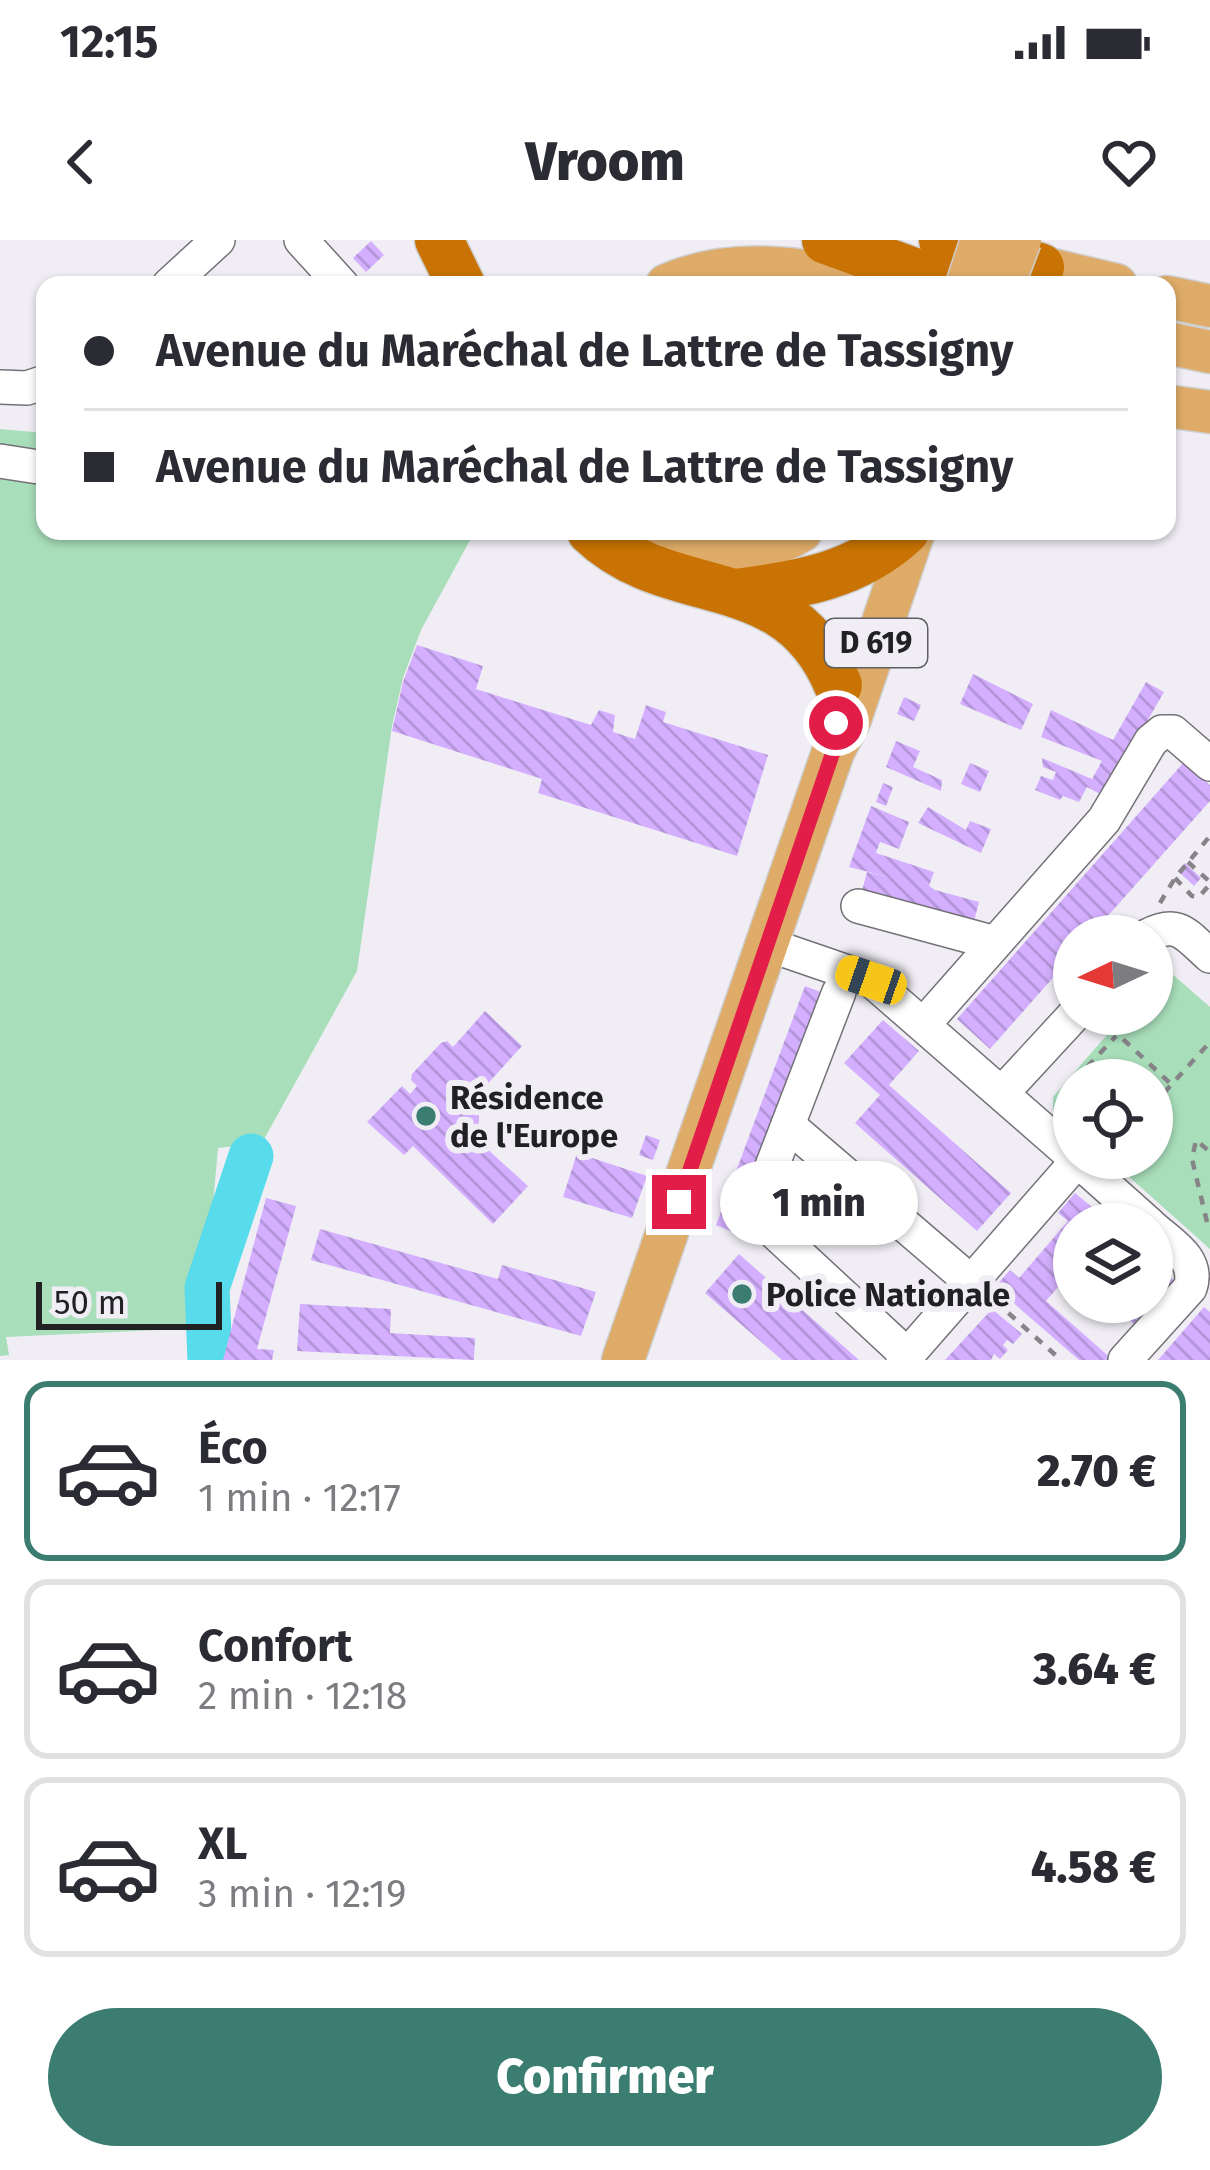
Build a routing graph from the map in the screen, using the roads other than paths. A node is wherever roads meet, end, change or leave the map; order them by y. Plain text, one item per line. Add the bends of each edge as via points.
1 (218, 240) edge
2 (302, 240) edge
3 (439, 240) edge
4 (826, 240) edge
5 (944, 240) edge
6 (987, 240) edge
7 (1021, 264) edge
8 (180, 276) edge
9 (324, 276) edge
10 (457, 276) edge
11 (698, 276) edge
12 (846, 276) edge
13 (925, 276) edge
14 (971, 276) edge
15 (1076, 276) edge
16 (1176, 299) edge
17 (1210, 306) edge
18 (1176, 345) edge
19 (1210, 352) edge
20 (36, 385) edge
21 (0, 387) edge
22 (1176, 407) edge
23 (1210, 412) edge
24 (0, 461) edge
25 (36, 467) edge
26 (603, 540) edge
27 (651, 540) edge
28 (782, 540) edge
29 (892, 540) edge
30 (897, 540) edge
31 (898, 540) edge
32 (735, 593) junction
33 (838, 685) junction
34 (833, 752) junction
35 (1210, 764) edge
36 (858, 906) dead end
37 (1173, 928) edge
38 (995, 944) junction
39 (769, 945) junction
40 (1210, 956) edge
41 (839, 992) dead end
42 (924, 1024) junction
43 (1057, 1035) edge
44 (1004, 1092) junction
45 (788, 1125) junction
46 (1053, 1137) edge
47 (1060, 1179) edge
48 (1099, 1179) edge
49 (1126, 1203) edge
50 (1173, 1246) edge
51 (976, 1286) junction
52 (1173, 1307) edge
53 (1158, 1323) edge
54 (905, 1358) edge
55 (623, 1360) edge
56 (1125, 1360) edge

1 - 8 street
2 - 9 street
3 - 10 highway
4 - 13 highway
5 - 7 highway
6 - 7 main road
6 - 14 main road, bridge
7 - 15 main road
11 - 12 main road via 757,267
16 - 17 main road
18 - 19 main road
20 - 21 street
22 - 23 main road
24 - 25 street
26 - 32 highway via 676,578
27 - 28 main road via 701,557
29 - 32 highway via 810,584
30 - 33 main road, D 619
31 - 34 main road, D 619 via 850,719
32 - 33 highway via 791,618 826,655
33 - 34 main road, D 619
34 - 39 main road, D 619
35 - 38 street via 1173,732 1150,741 1104,820
36 - 38 street
37 - 40 street
38 - 42 street
39 - 42 street via 871,980
39 - 55 main road, D 619
41 - 45 street
42 - 44 street
43 - 44 street
44 - 46 street
45 - 51 street
45 - 54 street via 754,1214
47 - 51 street
48 - 49 street
50 - 52 street via 1194,1276
51 - 54 street
53 - 56 street

